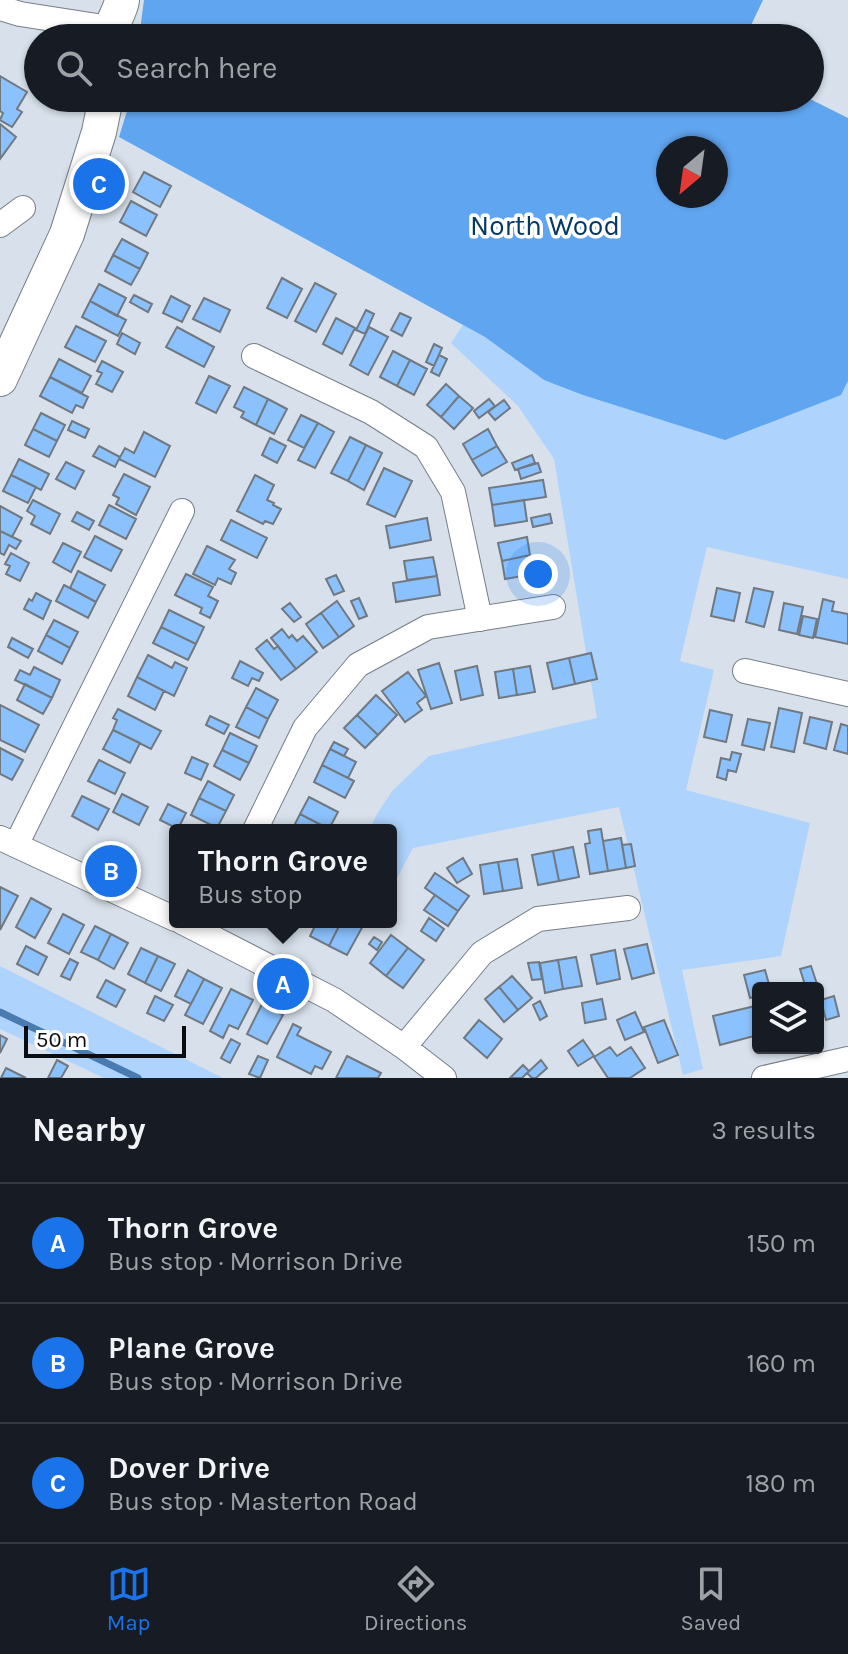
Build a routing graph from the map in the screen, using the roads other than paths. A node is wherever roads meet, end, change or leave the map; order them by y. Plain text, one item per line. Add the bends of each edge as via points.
1 (0, 8) edge
2 (114, 22) edge
3 (103, 112) edge
4 (23, 208) dead end
5 (0, 225) edge
6 (254, 356) dead end
7 (0, 379) edge
8 (182, 511) dead end
9 (553, 607) dead end
10 (480, 619) junction
11 (745, 671) dead end
12 (848, 694) edge
13 (258, 824) edge
14 (8, 842) edge
15 (628, 908) dead end
16 (169, 916) edge
17 (210, 928) edge
18 (404, 1047) junction
19 (848, 1059) edge
20 (444, 1078) edge
21 (764, 1078) edge

1 - 2 street
3 - 7 street via 67,234
4 - 5 street
6 - 10 street via 371,412 426,447 453,492
8 - 14 street
9 - 10 street
10 - 13 street via 428,627 358,665 305,728
11 - 12 street
14 - 16 street
15 - 18 street via 538,919 482,953
17 - 18 street
18 - 20 street
19 - 21 street

